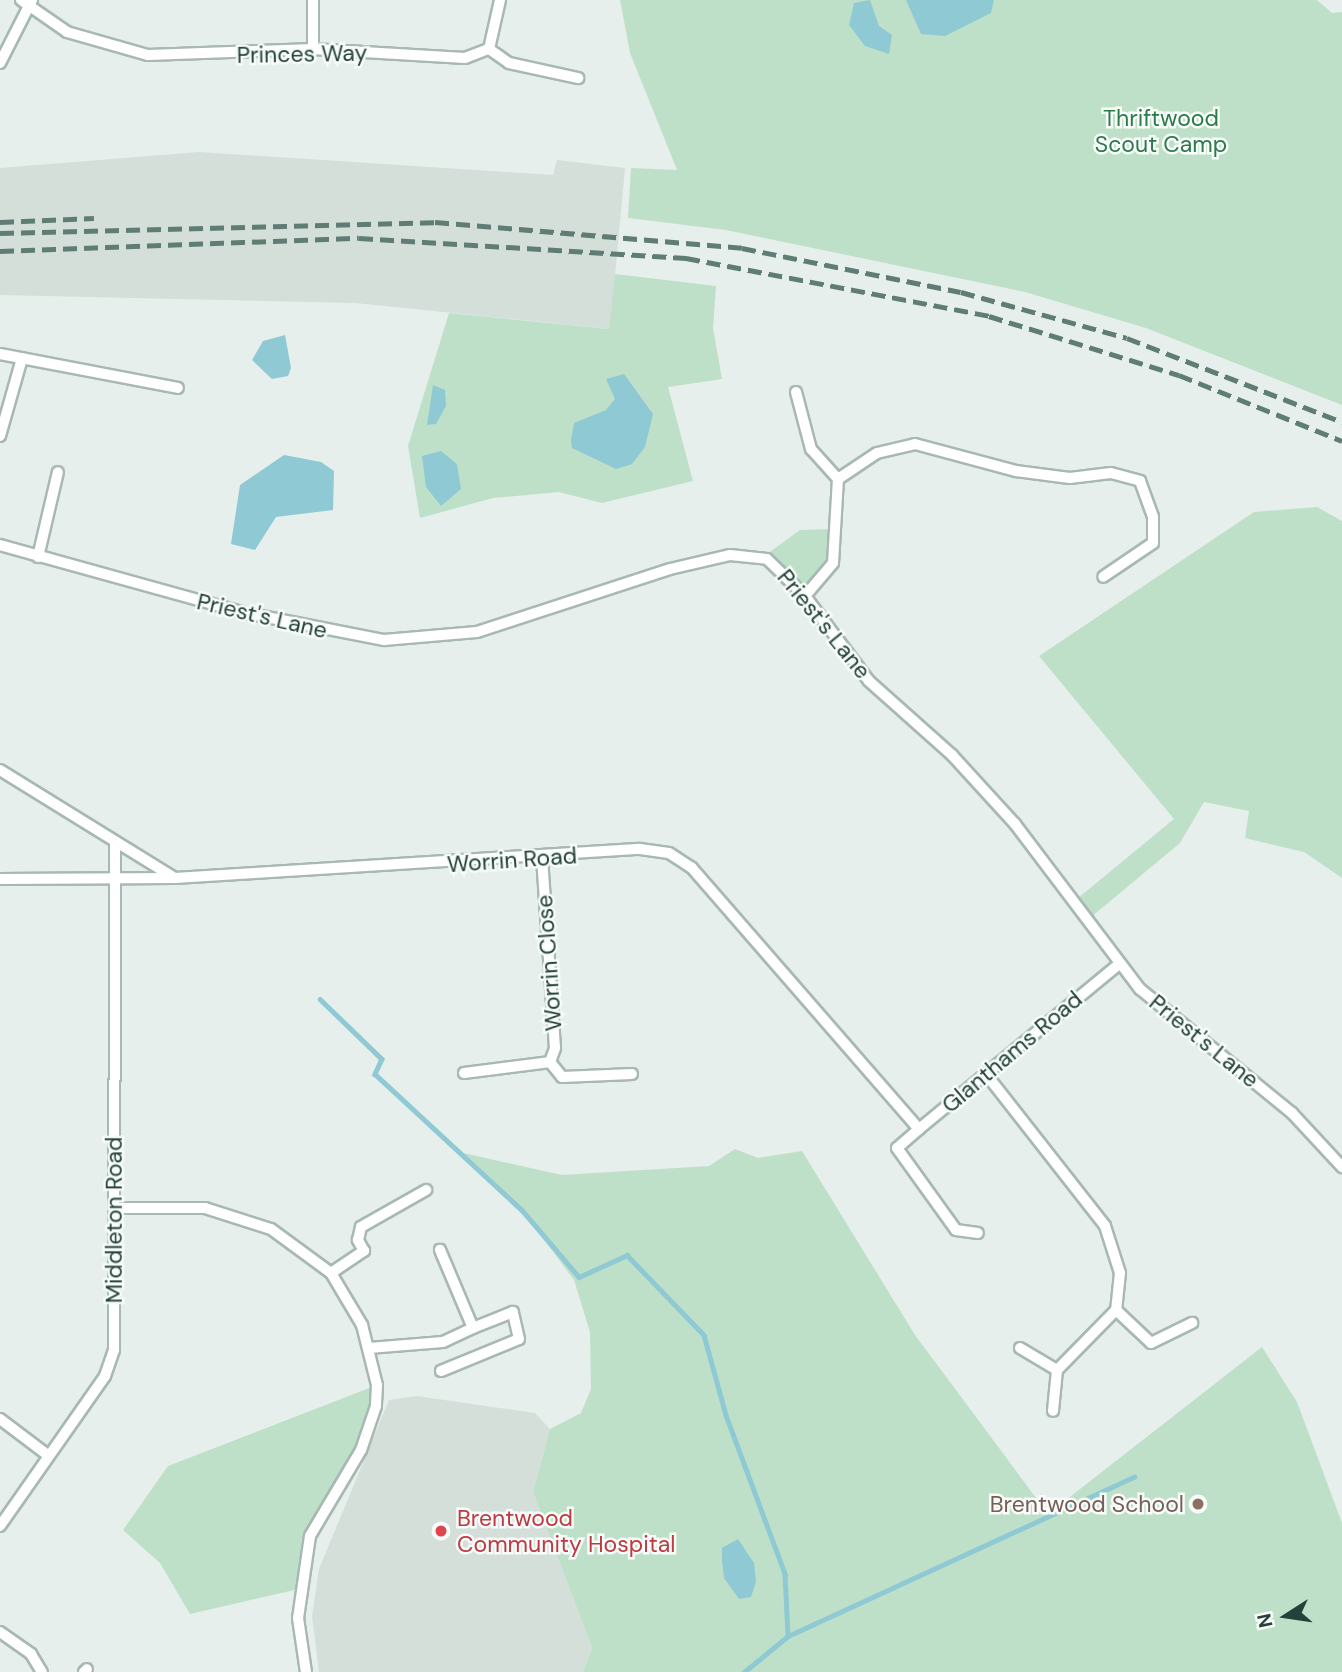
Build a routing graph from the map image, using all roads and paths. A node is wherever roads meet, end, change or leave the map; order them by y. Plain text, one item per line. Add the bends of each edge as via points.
1 (313, 0) edge
2 (500, 0) edge
3 (27, 3) edge
4 (489, 48) junction
5 (313, 50) junction
6 (0, 63) edge
7 (578, 78) dead end
8 (0, 354) edge
9 (22, 358) junction
10 (178, 388) dead end
11 (796, 392) dead end
12 (0, 436) edge
13 (58, 472) dead end
14 (838, 479) junction
15 (0, 545) edge
16 (38, 557) junction
17 (1103, 577) dead end
18 (805, 596) junction
19 (0, 770) edge
20 (115, 844) junction
21 (542, 859) junction
22 (175, 878) junction
23 (0, 879) edge
24 (112, 880) junction
25 (1118, 965) junction
26 (550, 1062) junction
27 (464, 1073) dead end
28 (632, 1074) dead end
29 (986, 1074) junction
30 (907, 1116) joint
31 (919, 1129) junction
32 (1341, 1164) edge
33 (426, 1190) dead end
34 (115, 1208) junction
35 (978, 1233) dead end
36 (440, 1250) dead end
37 (331, 1273) junction
38 (1115, 1310) junction
39 (1192, 1322) dead end
40 (473, 1328) junction
41 (369, 1348) junction
42 (1020, 1348) dead end
43 (1057, 1370) junction
44 (441, 1371) dead end
45 (1053, 1411) dead end
46 (0, 1419) edge
47 (49, 1456) junction
48 (0, 1526) edge
49 (0, 1632) edge
50 (42, 1672) edge
51 (306, 1672) edge

1 - 5 street
2 - 4 street
3 - 5 street, Princes Way via 112,49 148,55
3 - 6 street
4 - 5 street, Princes Way via 465,58
4 - 7 street via 509,63
8 - 9 street
9 - 10 street
9 - 12 street
11 - 14 street via 811,449
13 - 16 street
14 - 17 street via 877,453 915,444 1016,471 1129,477 1147,492 1153,543
14 - 18 street via 833,564
15 - 16 street, Priest's Lane
16 - 18 street, Priest's Lane via 246,613 384,640 443,638 514,623 670,569 730,555 767,559
18 - 25 street, Priest's Lane via 869,681 952,755 1015,824
19 - 20 street
20 - 22 street
20 - 24 street, Middleton Road
21 - 22 street, Worrin Road
21 - 26 street, Worrin Close via 555,1048
21 - 30 street, Worrin Road via 640,849 681,859
22 - 24 street, Worrin Road
23 - 24 street, Worrin Road
24 - 34 street, Middleton Road
25 - 29 street, Glanthams Road
25 - 32 street, Priest's Lane via 1193,1037 1321,1139
26 - 27 street, Worrin Close
26 - 28 street via 562,1077
29 - 31 street, Glanthams Road
29 - 38 street via 1105,1226 1120,1273
30 - 31 street, Glanthams Road
31 - 35 street via 897,1148 956,1230
33 - 37 street via 361,1227 358,1240 364,1251
34 - 37 street via 205,1208 247,1219 284,1236
34 - 47 street, Middleton Road via 114,1350 105,1376
36 - 40 street
37 - 41 street
38 - 39 street via 1151,1343
38 - 43 street
40 - 41 street via 443,1342
40 - 44 street via 513,1312 519,1339
41 - 51 street via 377,1385 372,1426 310,1536 300,1579
42 - 43 street
43 - 45 street
46 - 47 street
47 - 48 street, Middleton Road
49 - 50 street via 31,1654

